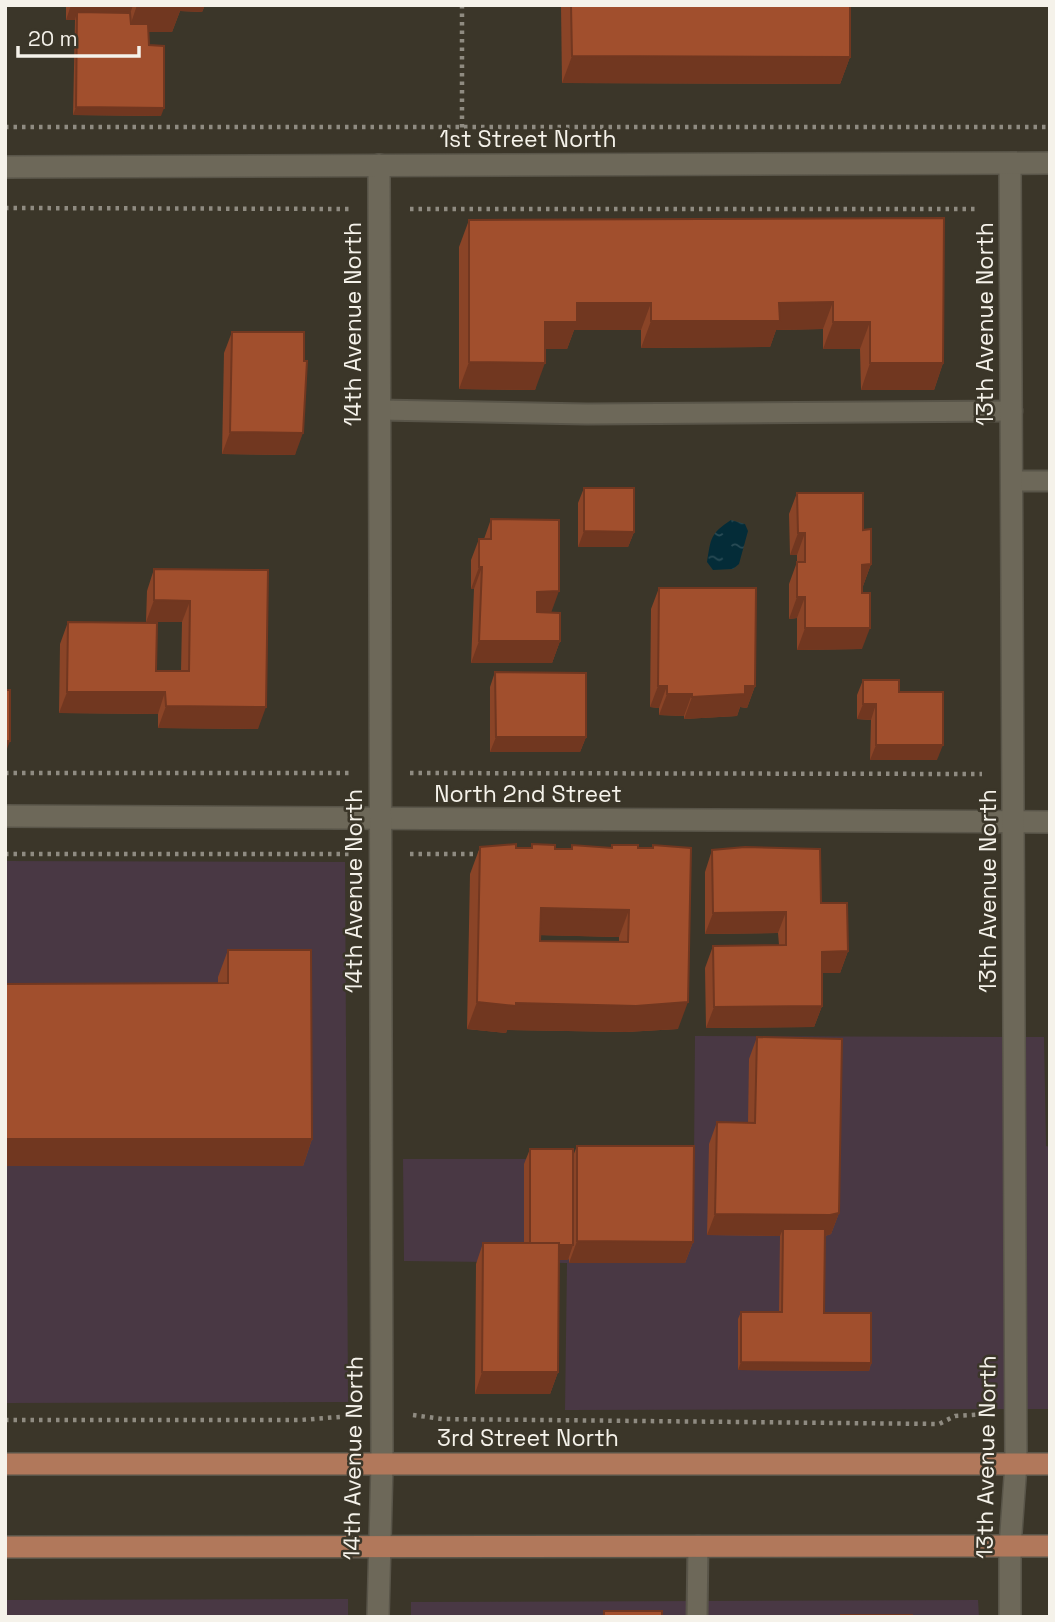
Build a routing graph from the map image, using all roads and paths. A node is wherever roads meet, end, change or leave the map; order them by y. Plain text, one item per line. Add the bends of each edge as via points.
1 (462, 5) edge
2 (5, 127) edge
3 (1050, 127) edge
4 (462, 128) junction
5 (1050, 163) edge
6 (1010, 164) junction
7 (463, 165) junction
8 (5, 166) edge
9 (379, 166) junction
10 (5, 208) edge
11 (379, 209) junction
12 (1010, 209) junction
13 (380, 410) junction
14 (1012, 411) junction
15 (1012, 481) junction
16 (1050, 481) edge
17 (5, 773) edge
18 (380, 773) junction
19 (1013, 774) junction
20 (5, 816) edge
21 (380, 820) junction
22 (1014, 822) junction
23 (1050, 822) edge
24 (5, 854) edge
25 (380, 854) junction
26 (490, 854) edge
27 (1015, 1414) junction
28 (381, 1416) junction
29 (5, 1420) edge
30 (5, 1464) edge
31 (382, 1464) junction
32 (1016, 1464) junction
33 (1050, 1464) edge
34 (698, 1546) junction
35 (1010, 1546) junction
36 (1050, 1546) edge
37 (5, 1547) edge
38 (377, 1547) junction
39 (378, 1617) edge
40 (697, 1617) edge
41 (1010, 1617) edge

1 - 4 path
2 - 4 path
3 - 4 path
4 - 7 path
5 - 6 street, 1st Street North
6 - 7 street, 1st Street North
6 - 12 street, 13th Avenue North
7 - 9 street, 1st Street North
8 - 9 street, 1st Street North
9 - 11 street, 14th Avenue North
10 - 11 path
11 - 12 path
11 - 13 street, 14th Avenue North
12 - 14 street, 13th Avenue North
13 - 14 lane via 587,414
13 - 18 street, 14th Avenue North
14 - 15 street, 13th Avenue North
15 - 16 lane
15 - 19 street, 13th Avenue North
17 - 18 path
18 - 19 path
18 - 21 street, 14th Avenue North
19 - 22 street, 13th Avenue North
20 - 21 street, North 2nd Street
21 - 22 street, North 2nd Street
21 - 25 street, 14th Avenue North
22 - 23 street, North 2nd Street
22 - 27 street, 13th Avenue North
24 - 25 path
25 - 26 path
25 - 28 street, 14th Avenue North
27 - 28 path via 955,1416 939,1423
27 - 32 street, 13th Avenue North
28 - 29 path
28 - 31 street, 14th Avenue North
30 - 31 main road, 3rd Street North
31 - 32 main road, 3rd Street North
31 - 38 street, 14th Avenue North
32 - 33 main road, 3rd Street North
32 - 35 street, 13th Avenue North
34 - 35 main road
34 - 38 main road
34 - 40 lane
35 - 36 main road
35 - 41 street, 13th Avenue North
37 - 38 main road
38 - 39 street, 14th Avenue North

